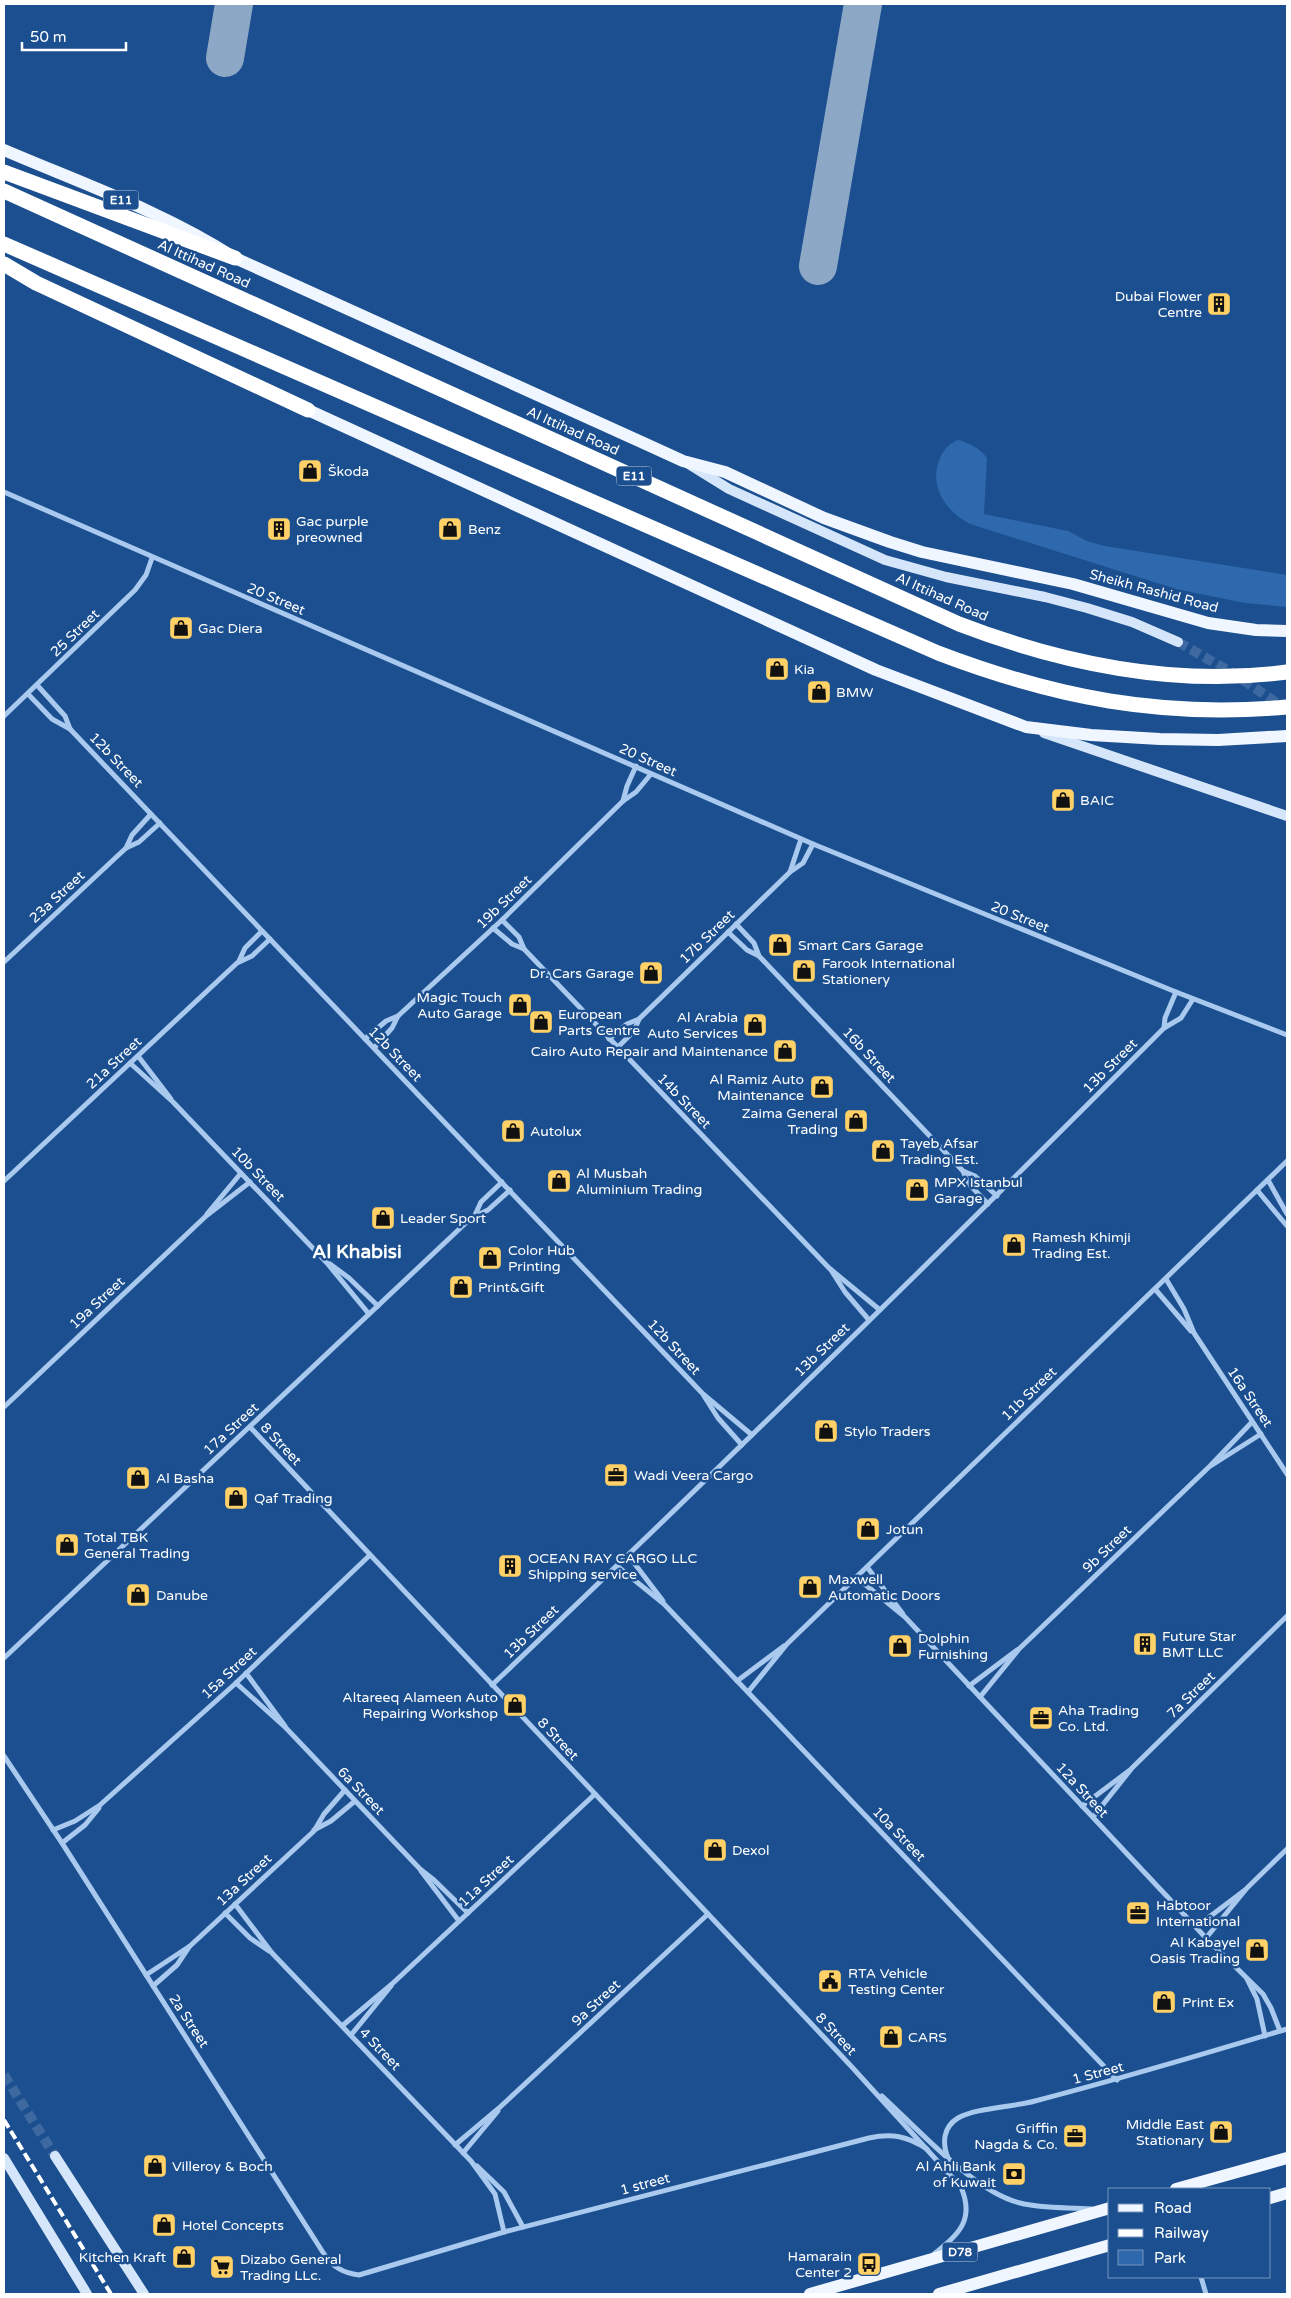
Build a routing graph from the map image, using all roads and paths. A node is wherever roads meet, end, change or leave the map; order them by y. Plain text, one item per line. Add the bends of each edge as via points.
1 (4, 150) edge
2 (4, 172) edge
3 (4, 191) edge
4 (4, 244) edge
5 (235, 258) junction
6 (4, 264) edge
7 (308, 410) joint
8 (683, 461) junction
9 (4, 492) edge
10 (152, 558) junction
11 (1287, 631) edge
12 (1178, 642) tunnel mouth
13 (1287, 672) edge
14 (37, 686) junction
15 (28, 694) junction
16 (1287, 707) edge
17 (4, 716) edge
18 (1026, 727) junction
19 (70, 729) junction
20 (1287, 736) edge
21 (636, 766) junction
22 (651, 774) junction
23 (623, 801) junction
24 (152, 814) junction
25 (1287, 816) edge
26 (160, 823) junction
27 (801, 839) junction
28 (813, 844) junction
29 (126, 848) junction
30 (790, 872) junction
31 (502, 920) junction
32 (736, 924) junction
33 (493, 928) junction
34 (262, 931) junction
35 (728, 932) junction
36 (270, 940) junction
37 (524, 949) junction
38 (759, 956) junction
39 (4, 962) edge
40 (239, 962) junction
41 (1176, 992) junction
42 (1193, 999) junction
43 (398, 1016) junction
44 (639, 1018) junction
45 (1164, 1028) junction
46 (1287, 1036) edge
47 (365, 1039) junction
48 (609, 1039) junction
49 (374, 1048) junction
50 (617, 1048) junction
51 (138, 1056) junction
52 (130, 1063) junction
53 (173, 1102) junction
54 (1287, 1161) edge
55 (963, 1170) junction
56 (241, 1173) junction
57 (1268, 1180) junction
58 (4, 1181) edge
59 (250, 1182) junction
60 (502, 1182) junction
61 (510, 1190) junction
62 (1257, 1190) junction
63 (996, 1196) junction
64 (988, 1204) junction
65 (1287, 1214) edge
66 (474, 1215) junction
67 (206, 1216) junction
68 (1287, 1226) edge
69 (327, 1262) junction
70 (829, 1268) junction
71 (1166, 1279) junction
72 (1155, 1289) junction
73 (378, 1306) junction
74 (880, 1310) junction
75 (369, 1314) junction
76 (869, 1320) junction
77 (1194, 1333) junction
78 (703, 1394) junction
79 (4, 1406) edge
80 (1252, 1422) junction
81 (250, 1427) junction
82 (1260, 1434) junction
83 (752, 1435) junction
84 (742, 1445) junction
85 (1210, 1466) junction
86 (1287, 1474) edge
87 (370, 1555) junction
88 (628, 1555) junction
89 (617, 1566) junction
90 (867, 1567) junction
91 (856, 1577) junction
92 (664, 1604) junction
93 (1287, 1616) edge
94 (905, 1617) junction
95 (787, 1644) junction
96 (1019, 1649) junction
97 (4, 1658) edge
98 (246, 1673) junction
99 (738, 1681) junction
100 (236, 1682) junction
101 (492, 1685) junction
102 (969, 1686) junction
103 (748, 1692) junction
104 (980, 1697) junction
105 (286, 1728) junction
106 (4, 1756) edge
107 (1132, 1768) junction
108 (345, 1790) junction
109 (595, 1794) junction
110 (355, 1800) junction
111 (100, 1805) junction
112 (1082, 1806) junction
113 (1092, 1817) junction
114 (53, 1830) junction
115 (314, 1831) junction
116 (62, 1843) junction
117 (1287, 1849) edge
118 (420, 1869) junction
119 (1247, 1888) junction
120 (235, 1904) junction
121 (225, 1913) junction
122 (468, 1913) junction
123 (708, 1914) junction
124 (459, 1921) junction
125 (1196, 1927) junction
126 (1206, 1938) junction
127 (190, 1946) junction
128 (272, 1953) junction
129 (146, 1975) junction
130 (1245, 1976) junction
131 (392, 1984) junction
132 (153, 1986) junction
133 (342, 2026) junction
134 (1287, 2029) edge
135 (1280, 2031) junction
136 (351, 2035) junction
137 (1265, 2036) junction
138 (851, 2066) junction
139 (1117, 2080) junction
140 (499, 2108) junction
141 (455, 2145) junction
142 (927, 2149) junction
143 (463, 2153) junction
144 (56, 2156) tunnel mouth
145 (4, 2158) edge
146 (948, 2158) junction
147 (1287, 2158) edge
148 (471, 2161) junction
149 (1180, 2188) edge
150 (1287, 2193) edge
151 (1271, 2198) edge
152 (1108, 2209) edge
153 (523, 2227) junction
154 (504, 2232) junction
155 (1108, 2246) edge
156 (924, 2262) junction
157 (369, 2272) joint
158 (1201, 2278) edge
159 (87, 2294) edge
160 (144, 2294) edge
161 (810, 2294) edge
162 (939, 2294) edge
163 (1206, 2294) edge

1 - 5 main road, Al Ittihad Road / E11 via 142,209
2 - 5 highway
3 - 13 highway, Al Ittihad Road / E11 via 950,620 1002,640 1056,656 1137,671 1230,676
4 - 16 highway via 938,653 988,672 1090,699 1144,707 1196,711
5 - 8 main road, Al Ittihad Road / E11
6 - 7 highway via 36,283
7 - 18 main road via 876,670
8 - 11 main road, Sheikh Rashid Road via 725,472 824,518 922,552 1044,577 1208,623
8 - 12 main road, Al Ittihad Road via 729,489 885,560 946,578 1087,608 1132,622
9 - 10 street, 20 Street
10 - 14 street, 25 Street via 146,575 135,590
10 - 21 street, 20 Street
14 - 15 street, 25 Street
14 - 19 street, 12b Street via 65,716
15 - 17 street, 25 Street
15 - 19 street, 12b Street via 52,719
18 - 20 main road via 1160,739
18 - 25 main road
19 - 24 street, 12b Street
21 - 22 street, 20 Street
21 - 23 street, 19b Street
22 - 23 street, 19b Street via 636,792
22 - 27 street, 20 Street
23 - 31 street, 19b Street
24 - 26 street, 12b Street
24 - 29 street via 132,835
26 - 29 street via 139,842
26 - 34 street, 12b Street
27 - 28 street, 20 Street
27 - 30 street, 17b Street
28 - 30 street, 17b Street via 803,863
28 - 41 street, 20 Street
29 - 39 street, 23a Street
30 - 32 street, 17b Street
31 - 33 street, 19b Street
31 - 37 street, 14b Street via 519,937
32 - 35 street, 17b Street
32 - 38 street, 16b Street via 754,943
33 - 37 street, 14b Street via 512,944
33 - 43 street, 19b Street
34 - 36 street, 12b Street
34 - 40 street, 21a Street via 245,948
35 - 38 street, 16b Street via 747,950
35 - 44 street, 17b Street
36 - 40 street, 21a Street via 252,956
36 - 47 street, 12b Street
37 - 48 street, 14b Street
38 - 55 street, 16b Street
40 - 51 street, 21a Street
41 - 42 street, 20 Street
41 - 45 street via 1164,1018
42 - 45 street, 13b Street via 1181,1018
42 - 46 street, 20 Street
43 - 47 street, 19b Street via 386,1021
43 - 49 street, 19b Street
44 - 48 street, 17b Street via 626,1024
44 - 50 street, 17b Street via 634,1031
45 - 63 street, 13b Street
47 - 49 street, 12b Street
48 - 50 street, 14b Street
49 - 60 street, 12b Street
50 - 70 street, 14b Street
51 - 52 street, 21a Street
51 - 53 street, 10b Street
52 - 53 street, 10b Street
52 - 58 street, 21a Street
53 - 56 street, 10b Street
54 - 57 street, 11b Street
55 - 63 street, 16b Street via 975,1176
55 - 64 street, 16b Street via 968,1183
56 - 59 street, 10b Street
56 - 67 street, 19a Street
57 - 62 street, 11b Street
57 - 65 street
59 - 67 street, 19a Street
59 - 69 street, 10b Street
60 - 61 street, 12b Street
60 - 66 street, 17a Street via 480,1202
61 - 66 street, 17a Street via 488,1210
61 - 78 street, 12b Street
62 - 68 street
62 - 71 street, 11b Street
63 - 64 street, 13b Street
64 - 74 street, 13b Street
66 - 73 street, 17a Street
67 - 79 street, 19a Street
69 - 73 street, 10b Street
69 - 75 street, 10b Street
70 - 74 street, 14b Street
70 - 76 street, 14b Street
71 - 72 street, 11b Street
71 - 77 street, 16a Street
72 - 77 street, 16a Street
72 - 90 street, 11b Street
73 - 75 street, 17a Street
74 - 76 street, 13b Street
75 - 81 street, 17a Street
76 - 83 street, 13b Street
77 - 80 street, 16a Street
78 - 83 street, 12b Street
78 - 84 street, 12b Street via 718,1418
80 - 82 street, 16a Street
80 - 85 street, 9b Street
81 - 87 street, 8 Street
81 - 97 street, 17a Street
82 - 85 street, 9b Street
82 - 86 street, 16a Street
83 - 84 street, 13b Street
84 - 88 street, 13b Street
85 - 96 street, 9b Street
87 - 98 street, 15a Street
87 - 101 street, 8 Street
88 - 89 street, 13b Street
88 - 92 street, 10a Street
89 - 92 street, 10a Street
89 - 101 street, 13b Street
90 - 91 street, 11b Street
90 - 94 street, 12a Street
91 - 94 street, 12a Street
91 - 95 street, 11b Street
92 - 99 street, 10a Street
93 - 107 street, 7a Street
94 - 102 street, 12a Street
95 - 99 street, 11b Street
95 - 103 street, 11b Street
96 - 102 street, 9b Street
96 - 104 street, 9b Street
98 - 100 street, 15a Street
98 - 105 street, 6a Street
99 - 103 street, 10a Street
100 - 105 street, 6a Street
100 - 111 street, 15a Street
101 - 109 street, 8 Street
102 - 104 street, 12a Street
103 - 139 street, 10a Street
104 - 112 street, 12a Street
105 - 108 street, 6a Street
106 - 114 street, 2a Street
107 - 112 street, 7a Street
107 - 113 street, 7a Street
108 - 110 street, 6a Street
108 - 115 street, 13a Street
109 - 122 street, 11a Street
109 - 123 street, 8 Street
110 - 115 street, 13a Street
110 - 118 street, 6a Street
111 - 114 street, 15a Street
111 - 116 street, 15a Street via 85,1824
112 - 113 street, 12a Street
113 - 125 street, 12a Street
114 - 116 street, 2a Street
115 - 120 street, 13a Street
116 - 129 street, 2a Street
117 - 119 street
118 - 122 street, 6a Street
118 - 124 street, 6a Street
119 - 125 street
119 - 126 street
120 - 121 street, 13a Street
120 - 128 street, 4 Street
121 - 127 street, 13a Street
121 - 128 street, 4 Street via 250,1938
122 - 124 street, 11a Street
123 - 138 street, 8 Street
123 - 140 street, 9a Street
124 - 131 street, 11a Street
125 - 126 street, 12a Street
126 - 130 street, 12a Street
127 - 129 street, 13a Street
127 - 132 street, 13a Street via 177,1965
128 - 133 street, 4 Street
129 - 132 street, 2a Street
130 - 135 street, 12a Street via 1268,2001
130 - 137 street, 12a Street via 1257,1999
131 - 133 street, 11a Street
131 - 136 street, 11a Street
132 - 157 street, 2a Street via 330,2262 348,2274
133 - 136 street, 4 Street
134 - 135 street, 1 Street
135 - 137 street, 1 Street
136 - 141 street, 4 Street
137 - 139 street, 1 Street
138 - 142 street, 8 Street
138 - 146 street, 8 Street
139 - 146 street, 1 Street via 1028,2103 964,2115 946,2132 944,2141
140 - 141 street, 9a Street
140 - 143 street, 9a Street
141 - 143 street, 4 Street
142 - 153 street, 1 street via 912,2139 897,2135 869,2138
142 - 156 street, 8 Street via 961,2187 967,2210 959,2233
143 - 148 street, 4 Street
144 - 160 main road
145 - 159 main road
146 - 152 street, 8 Street via 1006,2199 1032,2206
147 - 149 main road
148 - 153 street, 4 Street via 504,2192
148 - 154 street, 4 Street via 495,2194
150 - 151 main road
152 - 156 main road, D78
153 - 154 street, 1 street
154 - 157 street, 1 street
155 - 162 main road
156 - 161 main road, D78
158 - 163 street

